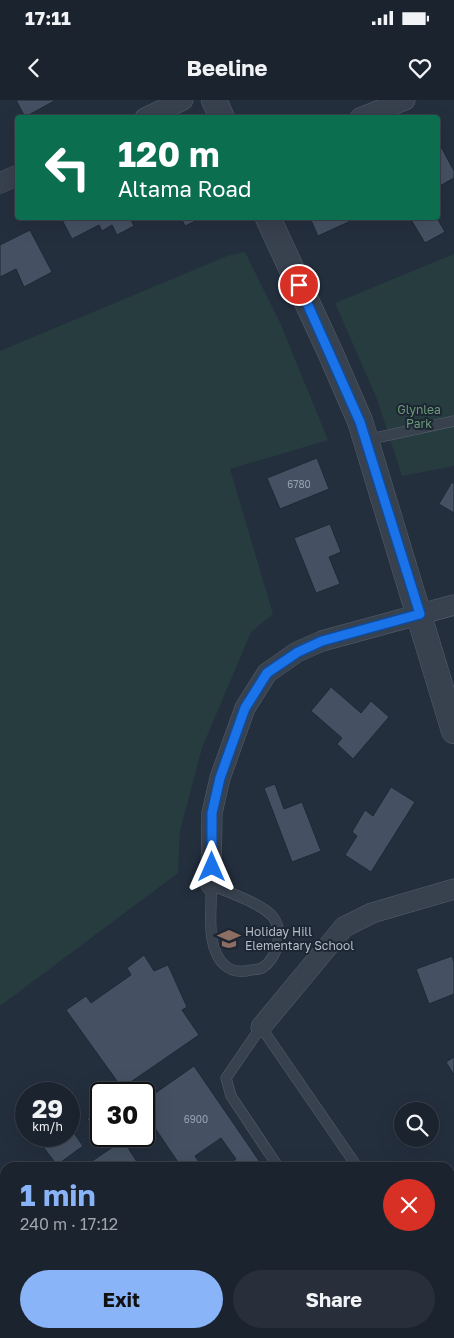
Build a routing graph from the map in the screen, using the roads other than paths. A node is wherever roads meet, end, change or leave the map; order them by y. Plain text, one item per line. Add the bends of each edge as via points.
1 (183, 100) edge
2 (214, 100) edge
3 (405, 100) edge
4 (151, 115) edge
5 (221, 115) edge
6 (368, 115) edge
7 (15, 176) edge
8 (0, 183) edge
9 (269, 220) edge
10 (454, 421) edge
11 (366, 440) junction
12 (454, 605) edge
13 (420, 614) junction
14 (454, 731) edge
15 (212, 886) junction
16 (454, 889) edge
17 (261, 1027) junction
18 (275, 1162) edge
19 (354, 1162) edge

1 - 4 street
2 - 5 street
3 - 6 street
7 - 8 street
9 - 11 street via 330,352
10 - 11 lane
11 - 13 street
12 - 13 street
13 - 14 street
13 - 15 street via 322,641 298,652 267,673 245,708 220,778 212,813
15 - 15 lane via 212,940 220,960 227,969 246,972 262,968 278,945 279,930 273,917 262,908
16 - 17 street via 372,913 344,927
17 - 18 lane via 226,1078 231,1096
17 - 19 lane

